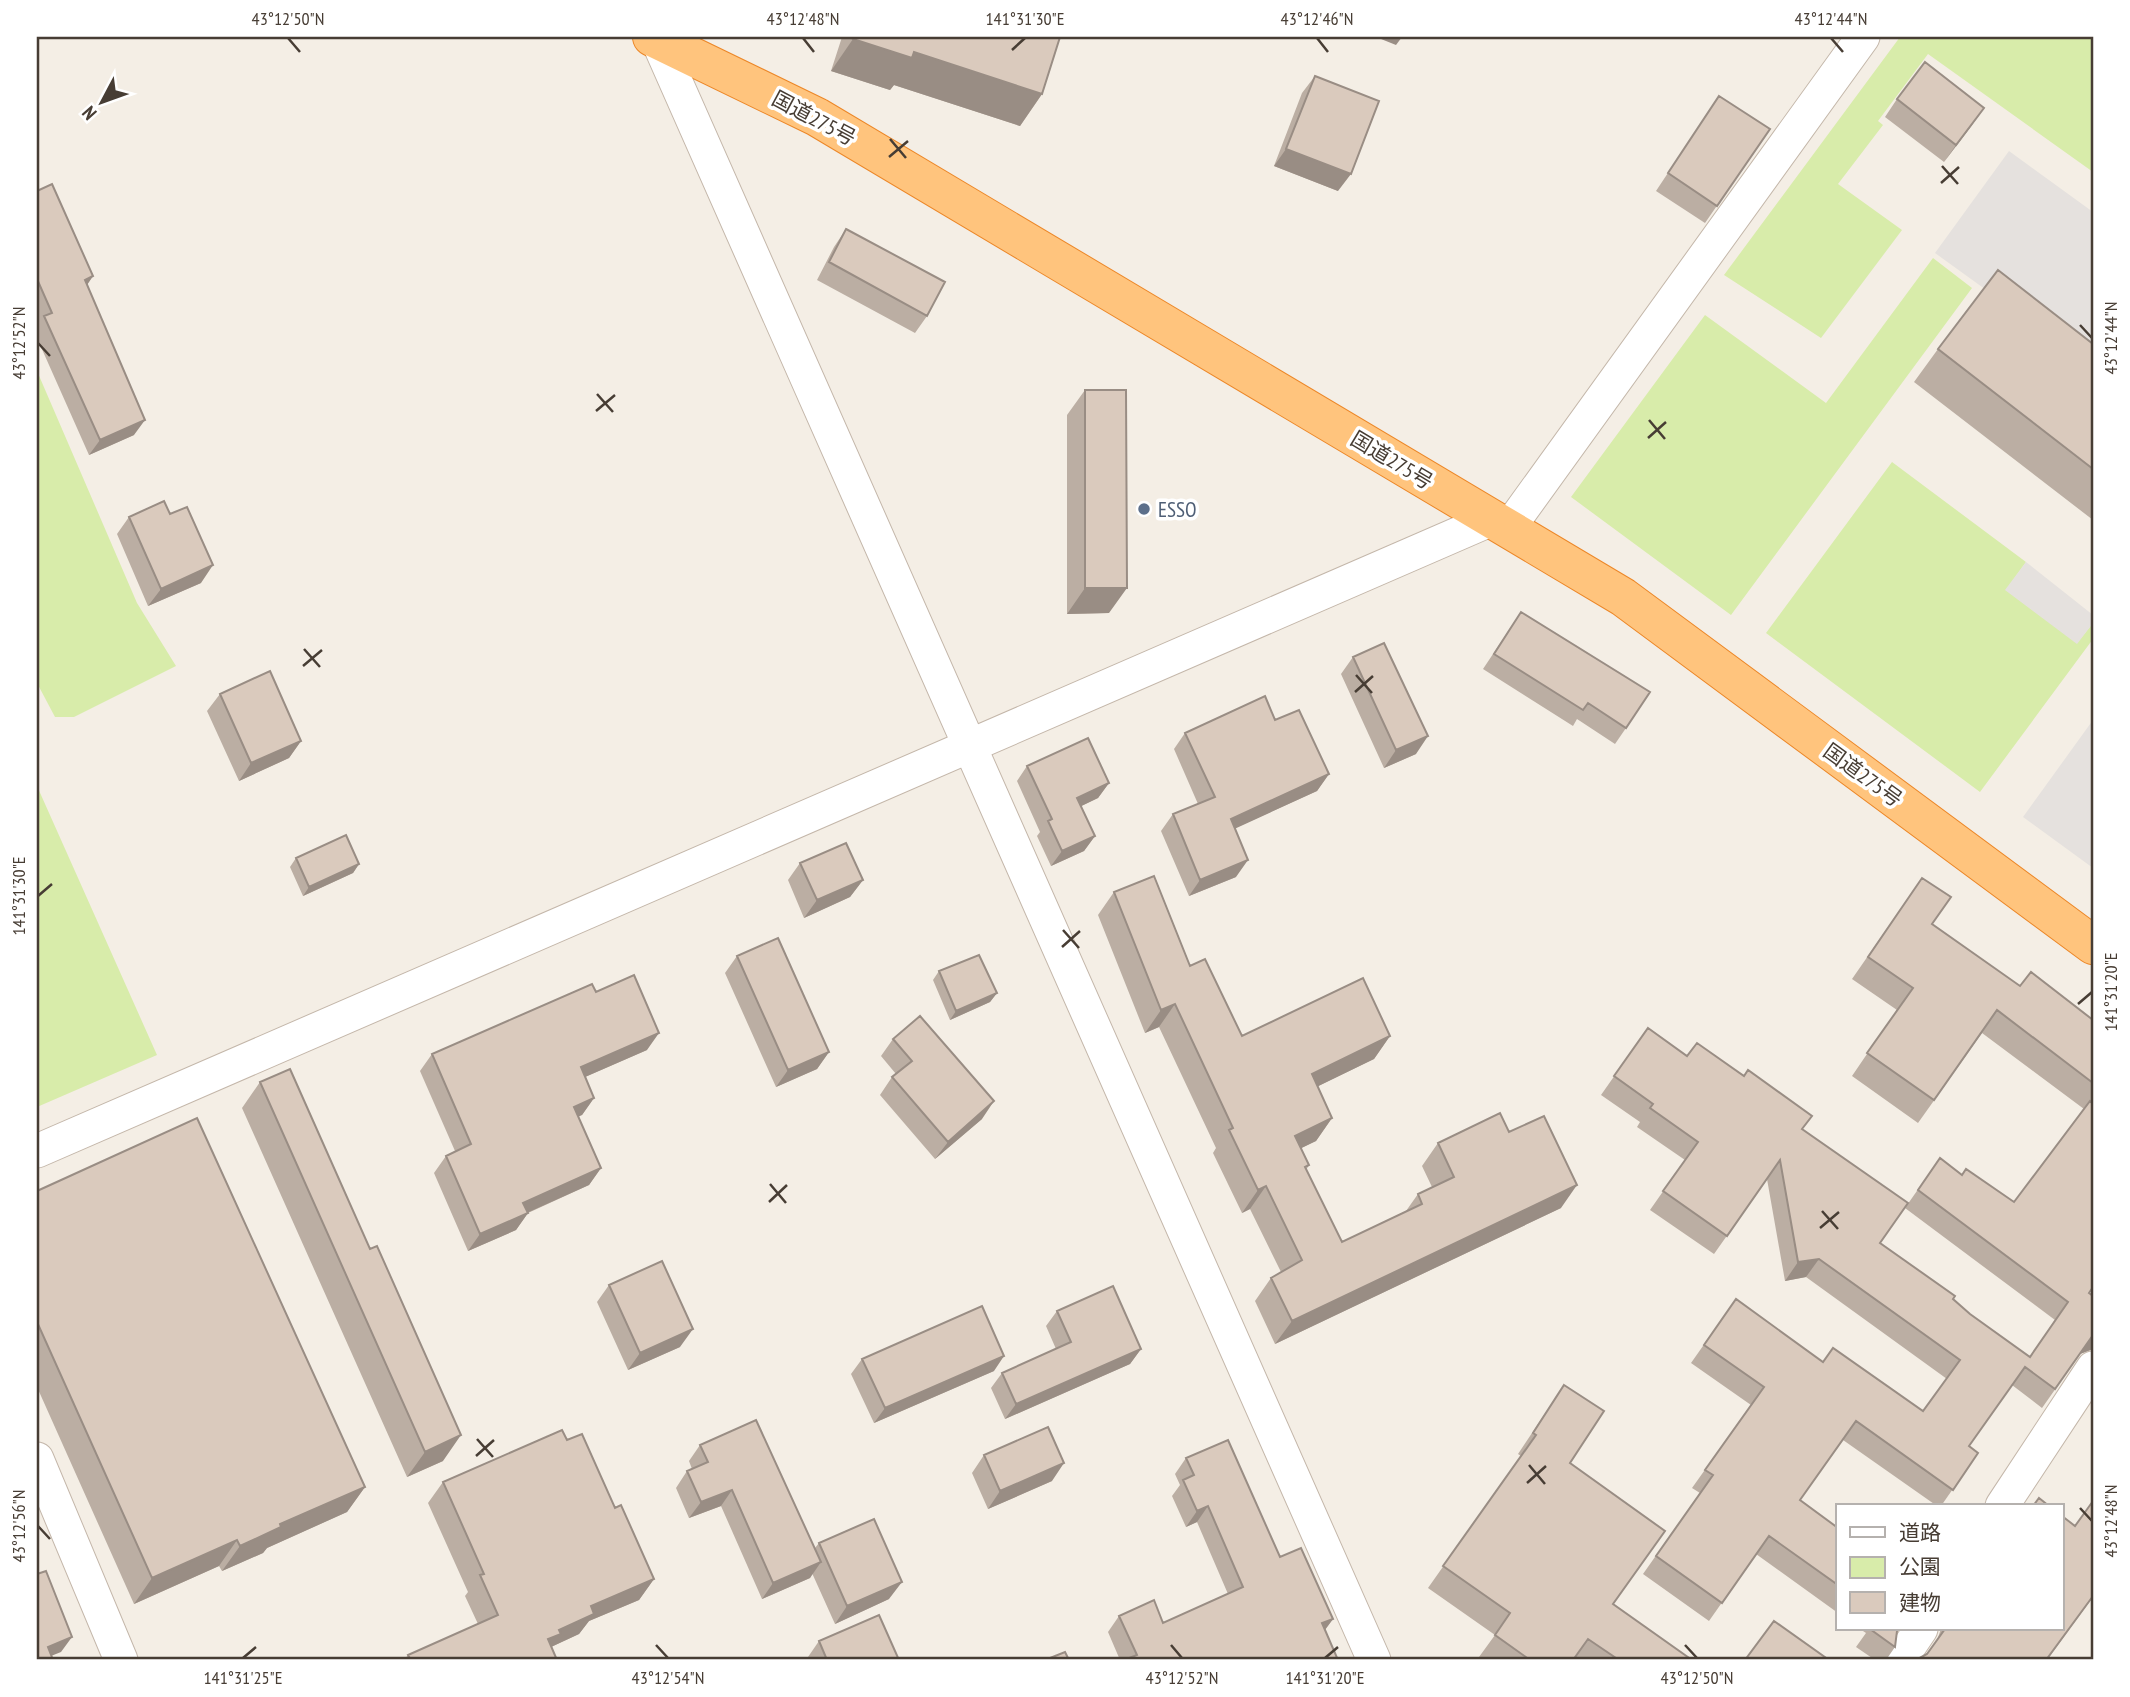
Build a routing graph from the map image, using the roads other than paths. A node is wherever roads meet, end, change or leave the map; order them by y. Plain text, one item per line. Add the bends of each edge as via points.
1 (1863, 37) edge
2 (655, 38) edge
3 (1500, 524) junction
4 (970, 746) junction
5 (2093, 945) edge
6 (37, 1150) edge
7 (2093, 1368) edge
8 (37, 1458) edge
9 (2003, 1504) edge
10 (1920, 1630) edge
11 (121, 1660) edge
12 (1374, 1660) edge
13 (1900, 1660) edge

1 - 3 street
2 - 3 highway, 国道275号 via 817,117
2 - 4 street
3 - 4 street
3 - 5 highway, 国道275号 via 1623,597
4 - 6 street
4 - 12 street
7 - 9 street
8 - 11 street
10 - 13 street

